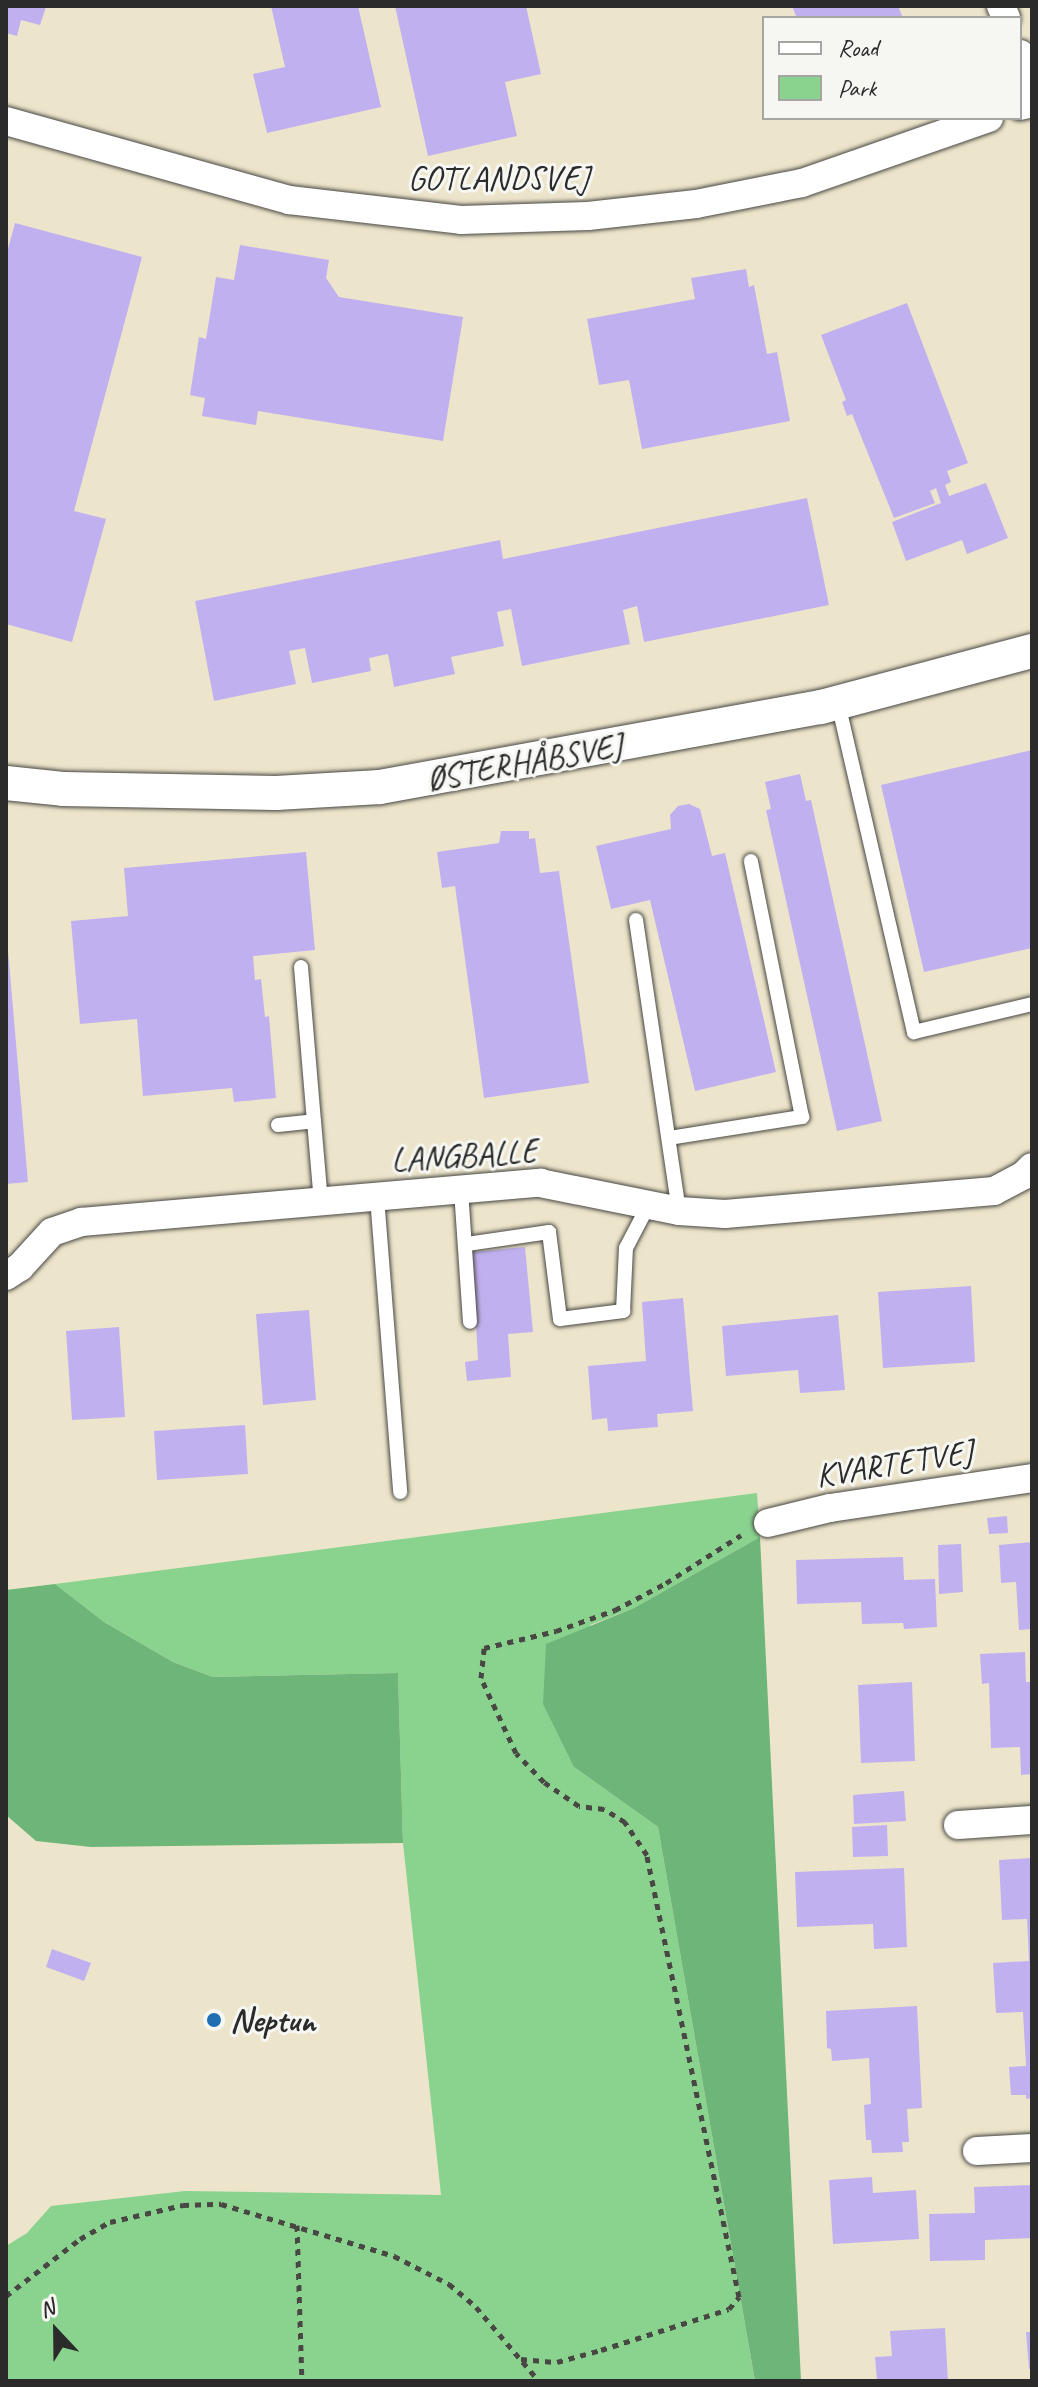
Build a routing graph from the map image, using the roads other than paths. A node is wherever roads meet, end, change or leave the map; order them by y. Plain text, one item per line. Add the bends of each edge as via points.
1 (1022, 59) edge
2 (1032, 84) edge
3 (983, 120) edge
4 (6, 121) edge
5 (1032, 651) edge
6 (838, 703) junction
7 (6, 783) edge
8 (751, 861) dead end
9 (636, 920) dead end
10 (301, 967) dead end
11 (1032, 1004) edge
12 (314, 1121) junction
13 (278, 1125) dead end
14 (669, 1138) junction
15 (1032, 1167) edge
16 (461, 1190) junction
17 (377, 1197) junction
18 (321, 1202) junction
19 (649, 1204) junction
20 (679, 1211) junction
21 (467, 1244) junction
22 (6, 1276) edge
23 (470, 1322) dead end
24 (1032, 1478) edge
25 (400, 1492) dead end
26 (768, 1523) road end
27 (1032, 1820) edge
28 (958, 1825) dead end
29 (1032, 2148) edge
30 (977, 2151) dead end

1 - 2 street
3 - 4 street, GOTLANDSVEJ via 802,183 696,204 588,216 461,220 289,200
5 - 6 street, ØSTERHÅBSVEJ
6 - 7 street, ØSTERHÅBSVEJ via 380,787 276,793
6 - 11 lane via 914,1032
8 - 14 lane via 802,1117
9 - 14 lane
10 - 12 lane
12 - 13 lane
12 - 18 lane
14 - 20 lane
15 - 20 street, LANGBALLE via 994,1191 725,1214
16 - 17 street, LANGBALLE
16 - 19 street, LANGBALLE via 540,1183
16 - 21 lane
17 - 18 street, LANGBALLE
17 - 25 lane
18 - 22 street, LANGBALLE via 81,1222 52,1232
19 - 20 street, LANGBALLE
19 - 21 lane via 626,1248 623,1311 560,1319 549,1232
21 - 23 lane
24 - 26 street, KVARTETVEJ via 830,1508
27 - 28 street
29 - 30 street

